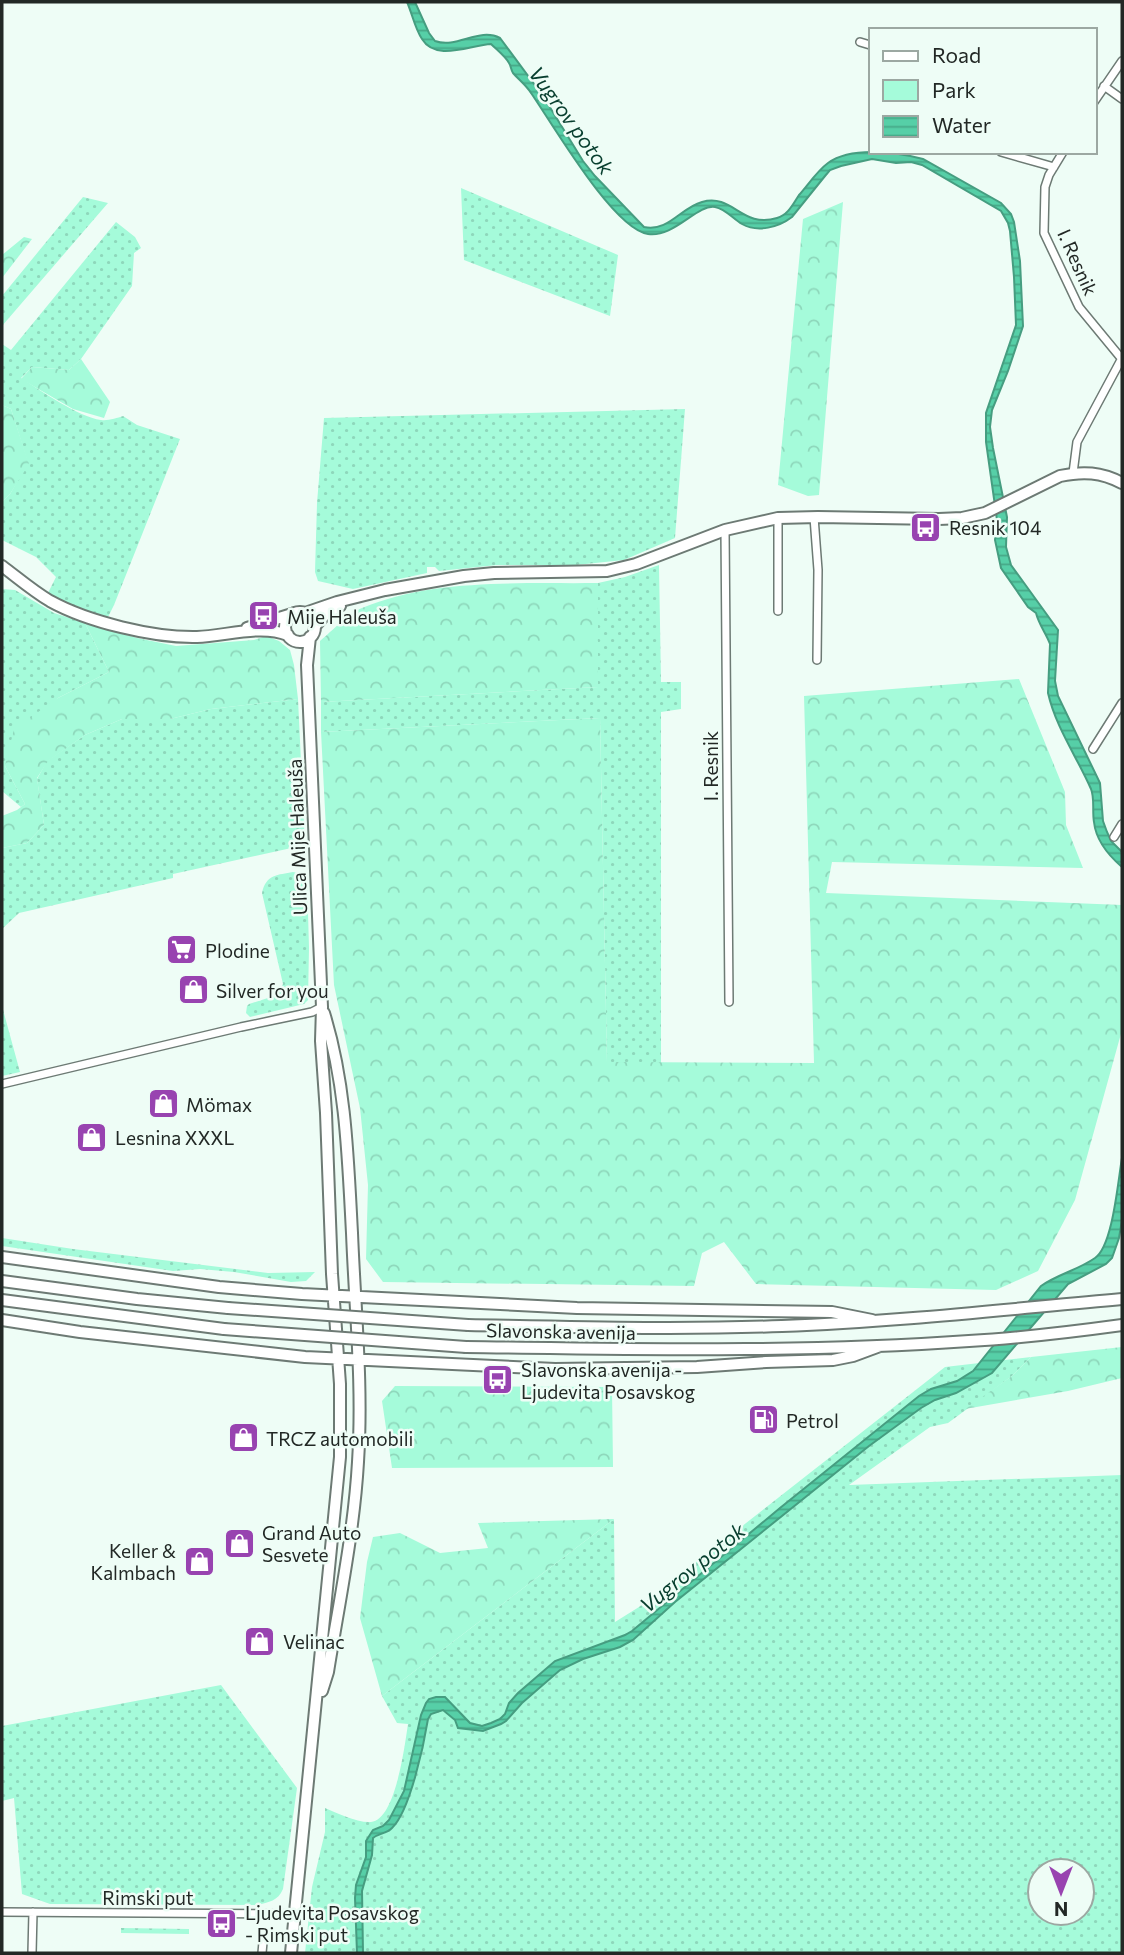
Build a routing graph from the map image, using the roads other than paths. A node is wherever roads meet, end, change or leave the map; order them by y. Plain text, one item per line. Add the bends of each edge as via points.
1 (860, 42) dead end
2 (869, 45) edge
3 (1122, 61) edge
4 (1104, 86) junction
5 (1096, 97) edge
6 (1122, 99) edge
7 (1008, 154) edge
8 (1062, 154) edge
9 (1054, 167) junction
10 (1122, 358) edge
11 (1073, 473) junction
12 (1122, 483) edge
13 (814, 517) junction
14 (778, 518) junction
15 (724, 530) junction
16 (2, 566) edge
17 (358, 597) junction
18 (778, 611) dead end
19 (305, 613) junction
20 (292, 614) junction
21 (315, 626) junction
22 (231, 634) junction
23 (290, 637) junction
24 (310, 637) junction
25 (817, 660) dead end
26 (307, 666) junction
27 (1122, 703) edge
28 (1093, 749) dead end
29 (1122, 824) edge
30 (1114, 837) dead end
31 (729, 1002) dead end
32 (322, 1007) junction
33 (2, 1084) edge
34 (2, 1257) edge
35 (2, 1280) edge
36 (335, 1296) junction
37 (355, 1297) junction
38 (1122, 1299) edge
39 (2, 1300) edge
40 (2, 1320) edge
41 (872, 1320) junction
42 (1122, 1325) edge
43 (880, 1346) junction
44 (339, 1360) junction
45 (359, 1360) junction
46 (316, 1711) junction
47 (2, 1912) edge
48 (33, 1912) junction
49 (295, 1914) junction
50 (263, 1942) dead end
51 (32, 1953) edge
52 (262, 1953) edge
53 (291, 1953) edge

1 - 2 street
3 - 4 street
4 - 5 street
4 - 6 street
7 - 9 street
8 - 9 street, I. Resnik
9 - 10 street, I. Resnik via 1045,187 1044,233 1079,307
10 - 11 street, I. Resnik via 1077,442
11 - 12 main road via 1096,473
11 - 13 main road via 985,513 962,518
13 - 14 main road
13 - 25 street
14 - 15 main road
14 - 18 street
15 - 17 main road via 607,571 464,576
15 - 31 street, I. Resnik
16 - 22 main road via 43,597 81,615 157,634
17 - 19 main road
17 - 21 main road via 330,611
19 - 20 main road
19 - 21 main road
20 - 22 main road
20 - 23 main road via 285,626
21 - 24 main road
22 - 23 main road via 268,631
23 - 24 main road via 301,641
23 - 26 main road, Ulica Mije Haleuša
24 - 26 main road, Ulica Mije Haleuša
26 - 32 main road, Ulica Mije Haleuša
27 - 28 street
29 - 30 street
32 - 33 street
32 - 36 main road, Ulica Mije Haleuša
32 - 37 main road, Ulica Mije Haleuša via 344,1112
34 - 36 main road via 219,1287
35 - 41 main road, Slavonska avenija, bridge via 228,1308 468,1325 650,1328
36 - 37 main road
36 - 44 main road, Ulica Mije Haleuša
37 - 41 main road via 578,1308 832,1312
37 - 45 main road, Ulica Mije Haleuša
38 - 41 main road, Slavonska avenija
39 - 43 main road, Slavonska avenija, bridge via 224,1329 466,1348
40 - 44 main road
42 - 43 main road, Slavonska avenija
43 - 45 main road via 832,1360 697,1367 555,1369
44 - 45 main road
44 - 46 main road, Ulica Mije Haleuša via 340,1457
45 - 46 main road, Ulica Mije Haleuša via 358,1463 350,1533 328,1672
46 - 49 main road
47 - 48 street, Rimski put
48 - 49 street, Rimski put
48 - 51 street
49 - 53 main road
50 - 52 street

